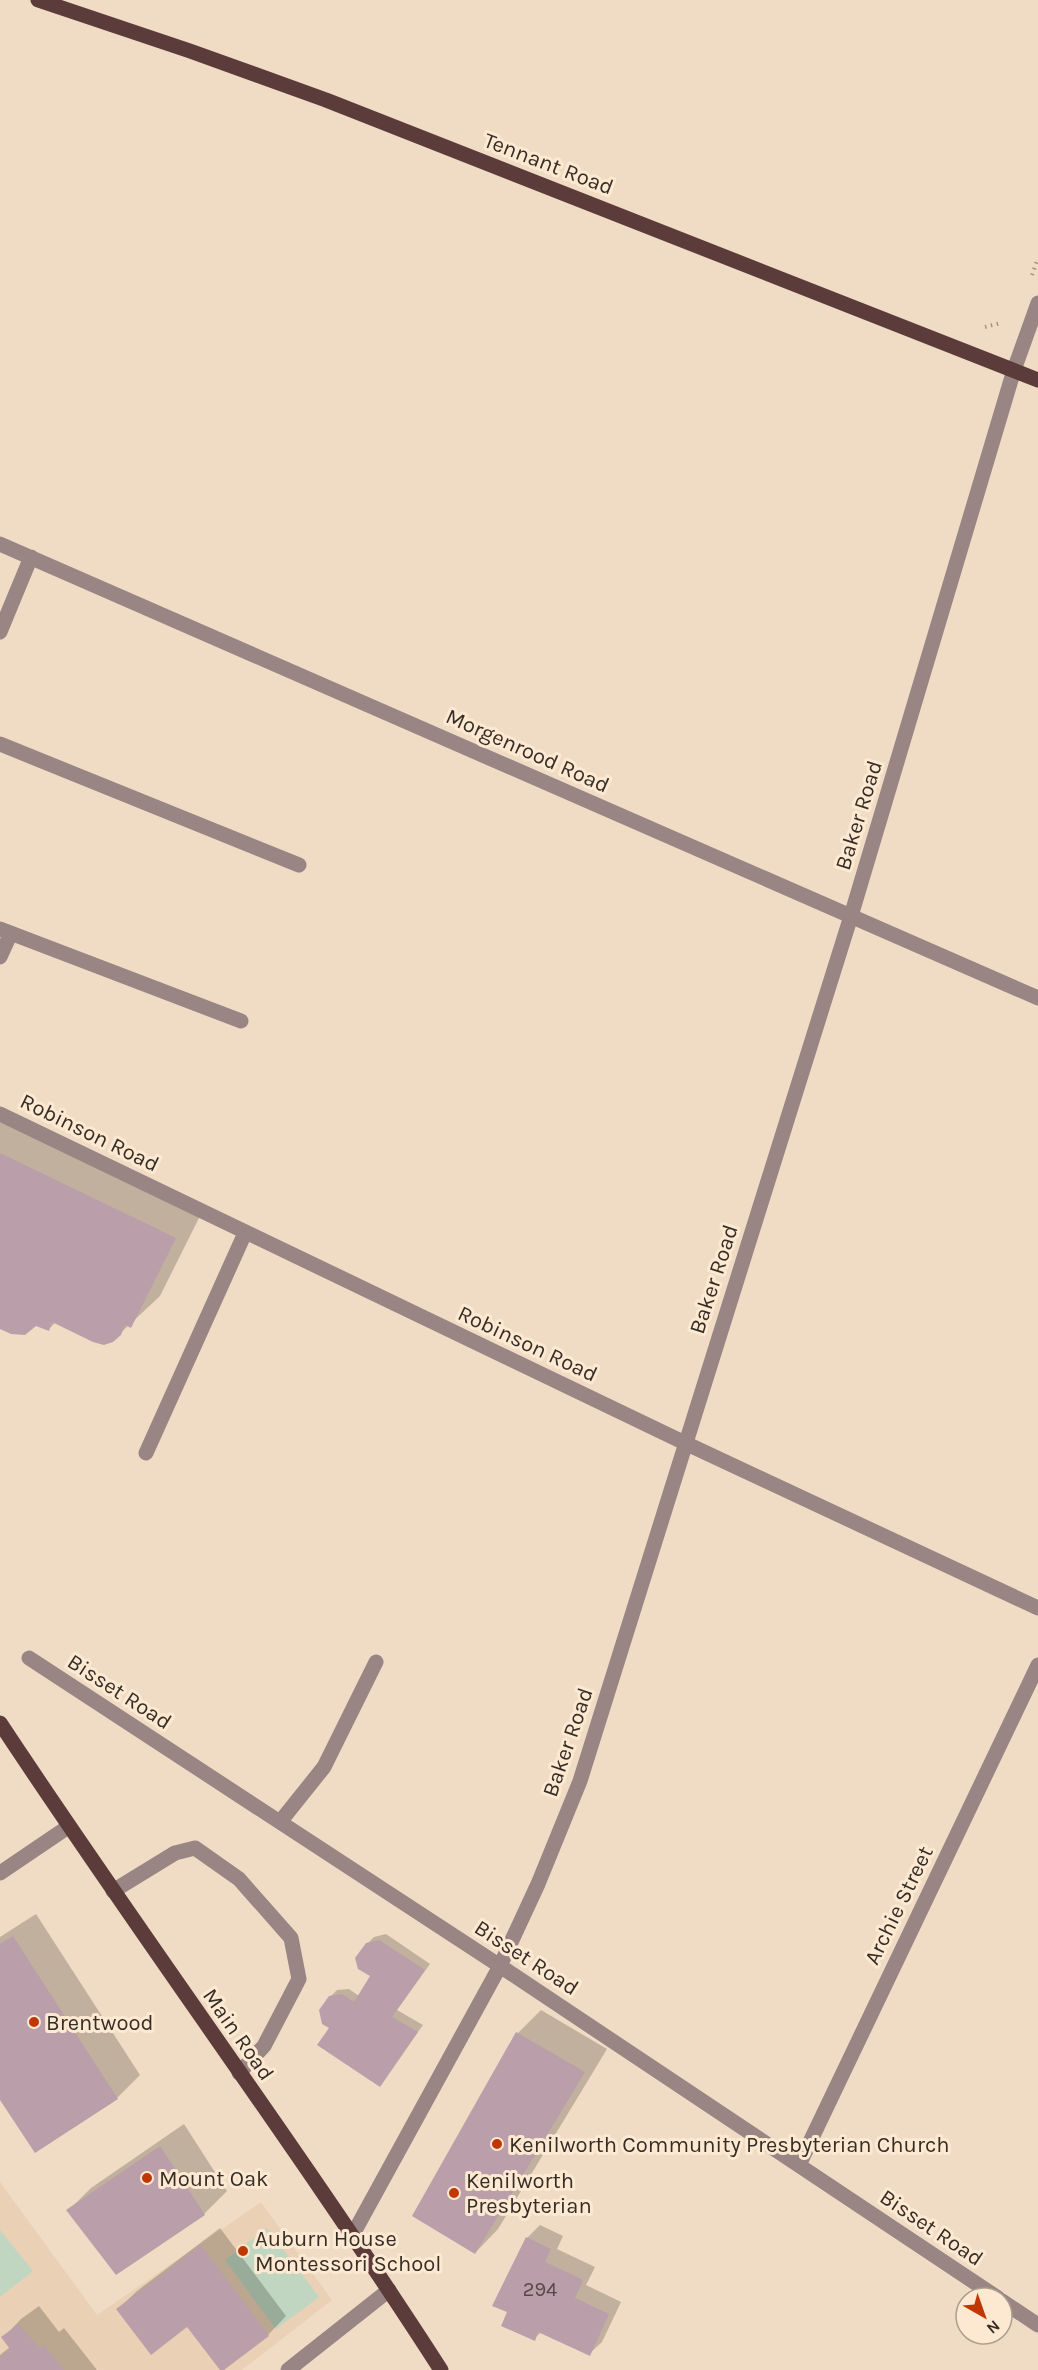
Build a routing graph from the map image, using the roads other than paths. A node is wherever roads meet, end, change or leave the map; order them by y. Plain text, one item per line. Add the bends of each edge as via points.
1 (38, 0) edge
2 (1038, 303) edge
3 (1014, 370) junction
4 (1038, 380) edge
5 (0, 544) edge
6 (31, 557) junction
7 (0, 632) edge
8 (0, 744) edge
9 (299, 865) dead end
10 (851, 916) junction
11 (5, 931) edge
12 (0, 957) edge
13 (1038, 998) edge
14 (241, 1022) dead end
15 (0, 1114) edge
16 (245, 1233) junction
17 (685, 1443) junction
18 (146, 1453) dead end
19 (1038, 1608) edge
20 (29, 1658) dead end
21 (376, 1662) dead end
22 (1038, 1665) edge
23 (0, 1723) edge
24 (280, 1822) junction
25 (68, 1827) junction
26 (0, 1873) edge
27 (112, 1891) junction
28 (500, 1966) junction
29 (239, 2073) junction
30 (799, 2164) junction
31 (352, 2236) junction
32 (980, 2286) edge
33 (389, 2290) junction
34 (1014, 2309) edge
35 (1038, 2325) edge
36 (288, 2370) edge
37 (441, 2370) edge

1 - 3 main road, Tennant Road via 326,100
2 - 3 street, Baker Road
3 - 4 main road, Tennant Road
3 - 10 street, Baker Road
5 - 6 street, Morgenrood Road
6 - 7 street
6 - 10 street, Morgenrood Road
8 - 9 street
10 - 13 street, Morgenrood Road
10 - 17 street, Baker Road
11 - 12 street
11 - 14 street
15 - 16 street, Robinson Road
16 - 17 street, Robinson Road
16 - 18 street
17 - 19 street, Robinson Road
17 - 28 street, Baker Road via 580,1780
20 - 24 street, Bisset Road
21 - 24 street via 324,1767
22 - 30 street, Archie Street
23 - 25 main road, Main Road
24 - 28 street, Bisset Road
25 - 26 street
25 - 27 main road, Main Road
27 - 29 main road, Main Road
27 - 29 street via 175,1853 195,1848 239,1879 291,1938 299,1979 264,2046
28 - 30 street, Bisset Road
28 - 31 street, Baker Road
29 - 31 main road, Main Road
30 - 32 street, Bisset Road
31 - 33 main road, Main Road
33 - 36 street
33 - 37 main road, Main Road
34 - 35 street

